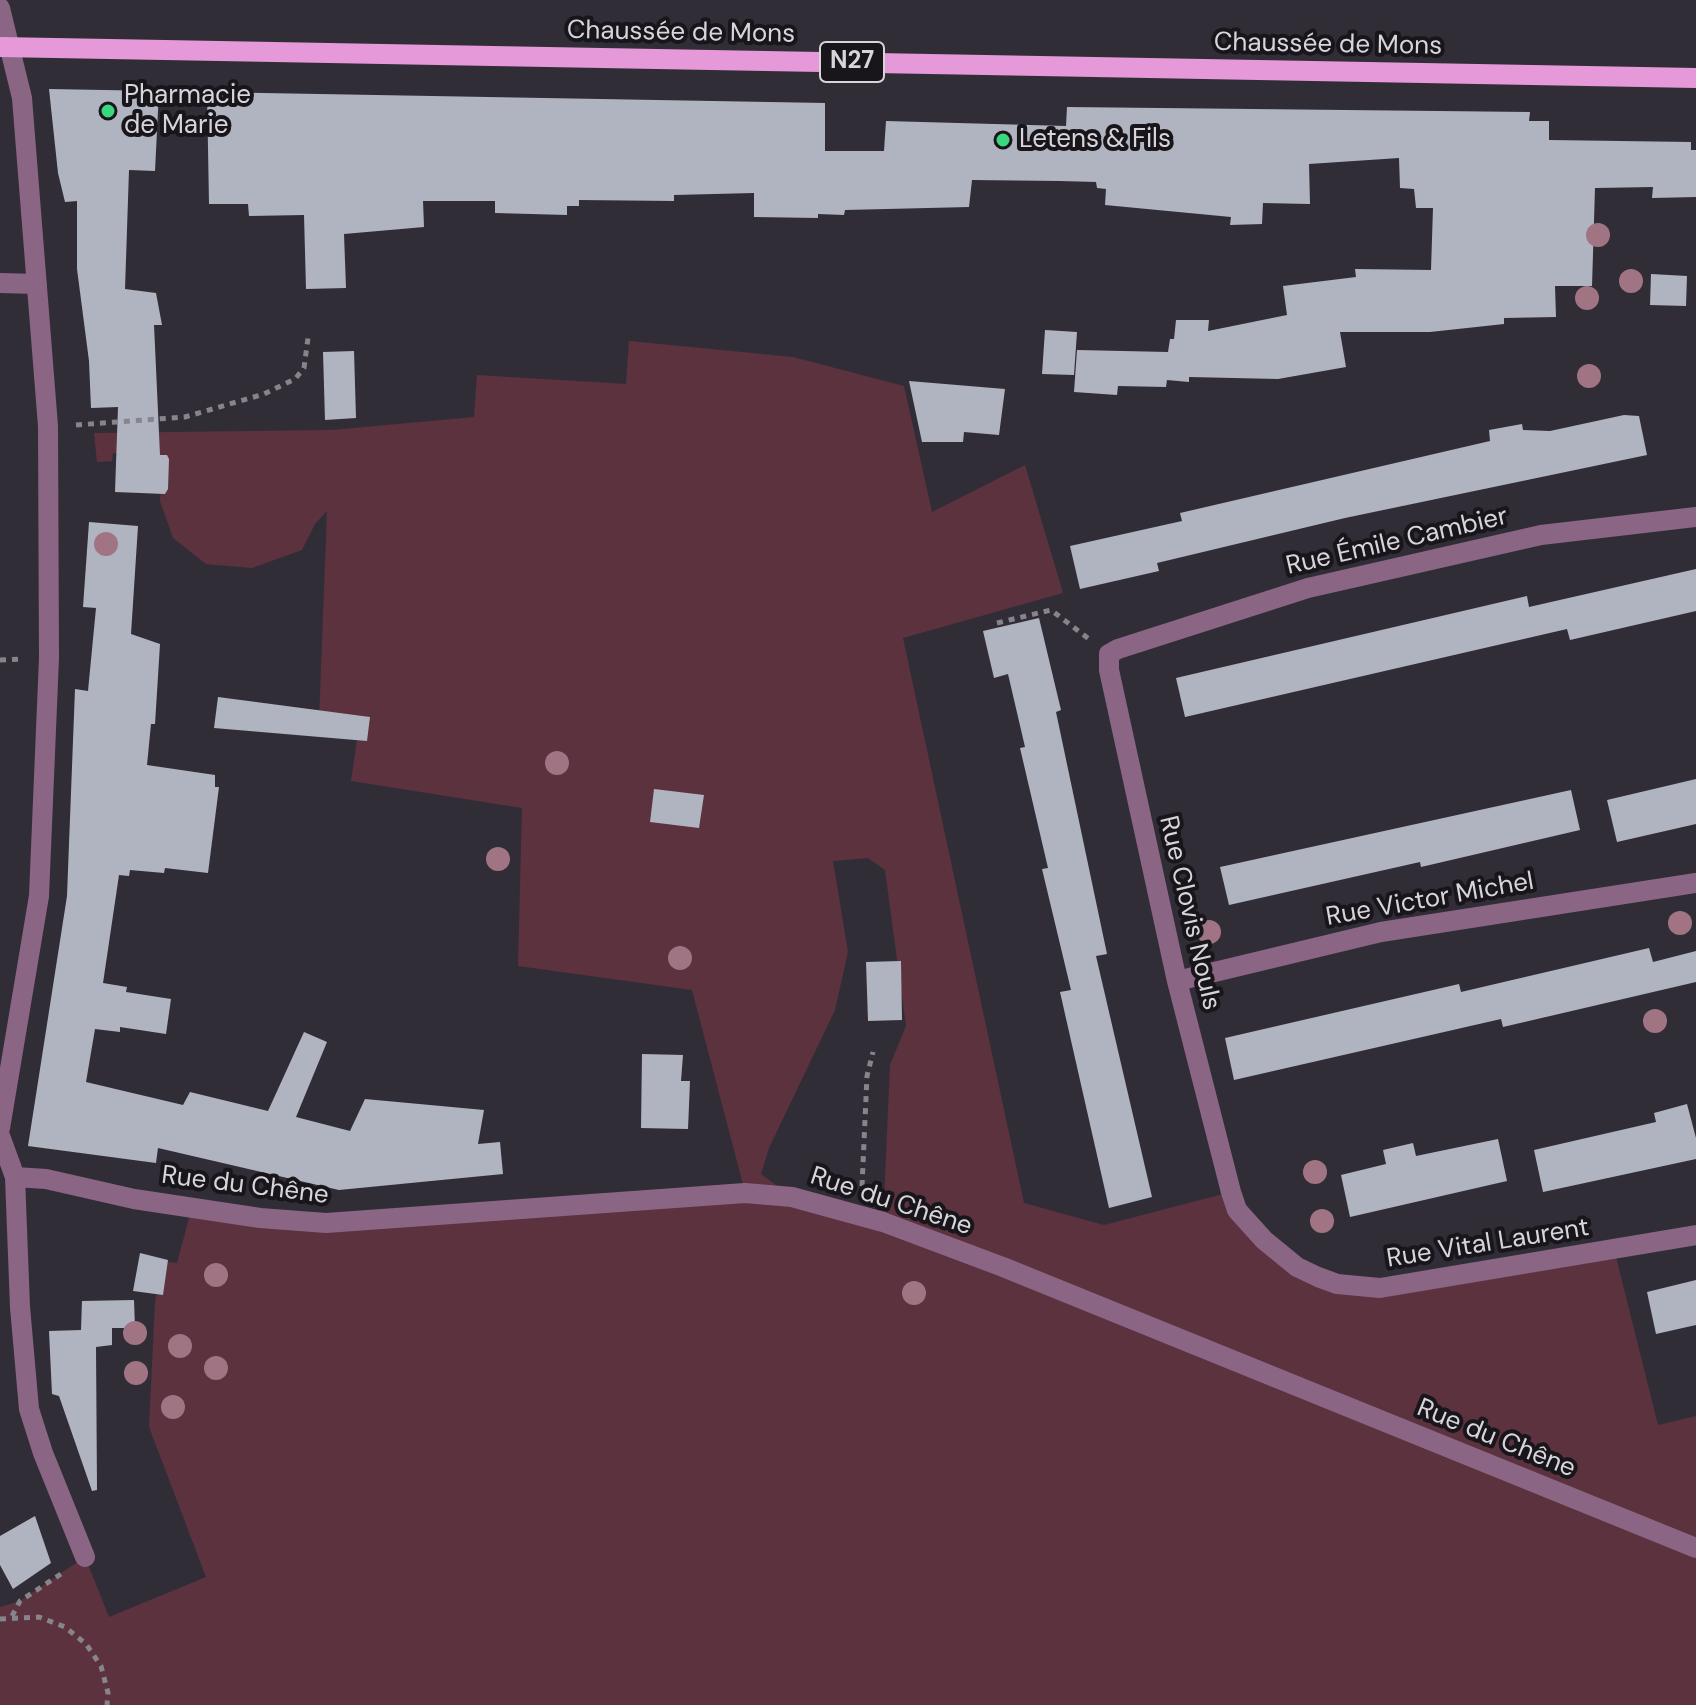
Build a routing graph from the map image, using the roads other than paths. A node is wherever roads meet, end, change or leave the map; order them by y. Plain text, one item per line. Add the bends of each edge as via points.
1 (0, 8) edge
2 (4, 47) edge
3 (1696, 78) edge
4 (0, 283) edge
5 (37, 284) junction
6 (1696, 517) edge
7 (1113, 652) joint
8 (1696, 883) edge
9 (1177, 981) junction
10 (0, 1128) edge
11 (0, 1136) edge
12 (15, 1177) junction
13 (1231, 1192) joint
14 (1696, 1235) edge
15 (1696, 1548) edge
16 (85, 1557) road end

1 - 2 street
2 - 3 main road, Chaussée de Mons / N27
2 - 5 street via 22,98
4 - 5 street
5 - 10 street via 48,426 49,658 39,896
6 - 7 street, Rue Émile Cambier via 1541,535 1308,588
7 - 9 street, Rue Clovis Nouls via 1109,670
8 - 9 street, Rue Victor Michel via 1381,932
9 - 13 street, Rue Clovis Nouls
11 - 12 street
12 - 15 street, Rue du Chêne via 260,1218 326,1223 745,1193 792,1197 883,1222 1031,1278
12 - 16 street via 29,1409
13 - 14 street, Rue Vital Laurent via 1251,1227 1297,1267 1337,1284 1380,1288

